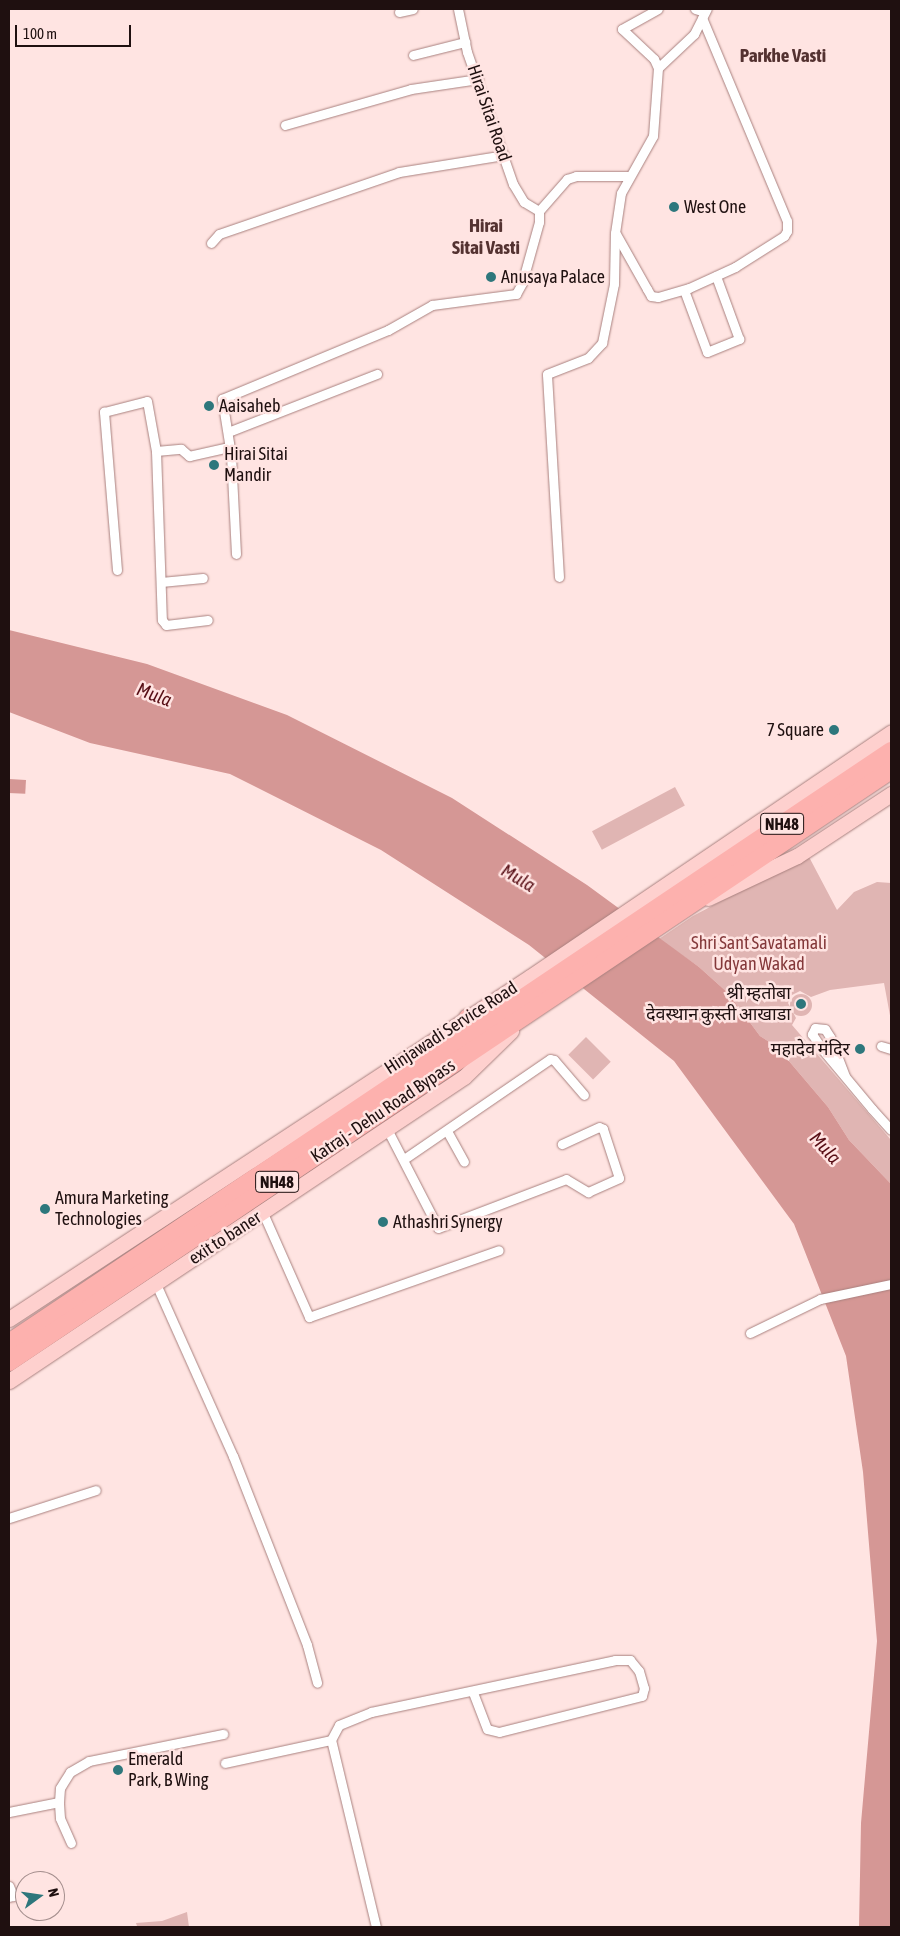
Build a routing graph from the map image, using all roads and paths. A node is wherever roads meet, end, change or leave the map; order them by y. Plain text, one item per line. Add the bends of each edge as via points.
1 (413, 9) edge
2 (458, 9) edge
3 (658, 9) edge
4 (695, 9) edge
5 (399, 12) dead end
6 (705, 13) edge
7 (465, 42) junction
8 (413, 55) dead end
9 (658, 68) junction
10 (478, 79) junction
11 (286, 125) dead end
12 (504, 155) junction
13 (629, 176) junction
14 (536, 210) junction
15 (615, 233) junction
16 (211, 243) dead end
17 (716, 276) junction
18 (684, 290) junction
19 (377, 374) dead end
20 (228, 432) junction
21 (229, 447) junction
22 (156, 451) junction
23 (236, 554) dead end
24 (117, 570) dead end
25 (559, 577) dead end
26 (203, 578) dead end
27 (162, 582) junction
28 (208, 620) dead end
29 (891, 734) edge
30 (891, 751) edge
31 (891, 770) edge
32 (891, 794) edge
33 (678, 900) junction
34 (538, 989) junction
35 (529, 1013) junction
36 (468, 1018) junction
37 (454, 1044) junction
38 (881, 1046) dead end
39 (891, 1049) edge
40 (845, 1076) junction
41 (584, 1095) dead end
42 (387, 1129) junction
43 (891, 1130) edge
44 (447, 1131) junction
45 (562, 1144) dead end
46 (404, 1159) junction
47 (464, 1162) dead end
48 (263, 1213) junction
49 (498, 1250) dead end
50 (156, 1284) junction
51 (891, 1284) edge
52 (9, 1319) edge
53 (750, 1333) dead end
54 (9, 1343) edge
55 (9, 1362) edge
56 (9, 1382) edge
57 (96, 1490) dead end
58 (9, 1518) edge
59 (317, 1683) dead end
60 (473, 1692) junction
61 (223, 1734) dead end
62 (331, 1740) junction
63 (225, 1763) dead end
64 (59, 1802) junction
65 (9, 1812) edge
66 (71, 1844) dead end
67 (9, 1886) edge
68 (9, 1897) edge
69 (376, 1927) edge

1 - 5 street
2 - 7 street, Hirai Sitai Road
3 - 9 street via 622,29 654,59
4 - 6 street
6 - 9 street via 694,34
6 - 17 street via 787,221 784,236
7 - 8 street
7 - 10 street, Hirai Sitai Road
9 - 13 street via 653,136
10 - 11 street via 411,89
10 - 12 street, Hirai Sitai Road
12 - 14 street, Hirai Sitai Road via 513,184 524,202
12 - 16 street via 399,172 219,234
13 - 14 street via 576,176 566,179
13 - 15 street via 621,193
14 - 20 street via 540,222 516,294 432,305 388,330 226,395 220,402
15 - 18 street via 651,296
15 - 25 street via 614,284 599,349 588,358 547,374
17 - 18 street
17 - 18 street via 739,339 707,352
19 - 20 street
20 - 21 street
21 - 22 street via 189,456 181,449
21 - 23 street
22 - 24 street via 147,401 104,412
22 - 27 street
26 - 27 street
27 - 28 street via 164,624
29 - 33 main road
30 - 33 highway, NH48
31 - 33 highway, NH48
32 - 33 main road via 797,856
33 - 34 highway, Katraj - Dehu Road Bypass / NH48
34 - 35 highway, Katraj - Dehu Road Bypass / NH48
34 - 36 main road, Hinjawadi Service Road
34 - 37 highway, Katraj - Dehu Road Bypass / NH48
35 - 42 main road, exit to baner via 464,1077
35 - 55 highway, Katraj - Dehu Road Bypass / NH48
36 - 37 highway
36 - 52 main road, Hinjawadi Service Road
37 - 54 highway, Katraj - Dehu Road Bypass / NH48
38 - 39 street
40 - 40 street via 812,1034 815,1028 824,1029 830,1037
40 - 43 street
41 - 44 street via 550,1059
42 - 46 street
42 - 48 main road, exit to baner
44 - 46 street
44 - 47 street
45 - 46 street via 599,1127 603,1129 619,1178 588,1192 566,1179 443,1228 436,1226
48 - 49 street via 309,1317
48 - 50 main road, exit to baner
50 - 56 main road, exit to baner
50 - 59 street via 243,1483 307,1645
51 - 53 street via 820,1299
57 - 58 street
60 - 60 street via 615,1660 630,1660 640,1671 644,1688 642,1696 499,1732 487,1729
60 - 62 street via 371,1712 339,1725
61 - 64 street via 89,1761 70,1772 60,1788
62 - 63 street
62 - 69 street
64 - 65 street
64 - 66 street via 60,1818
67 - 68 street via 13,1896

